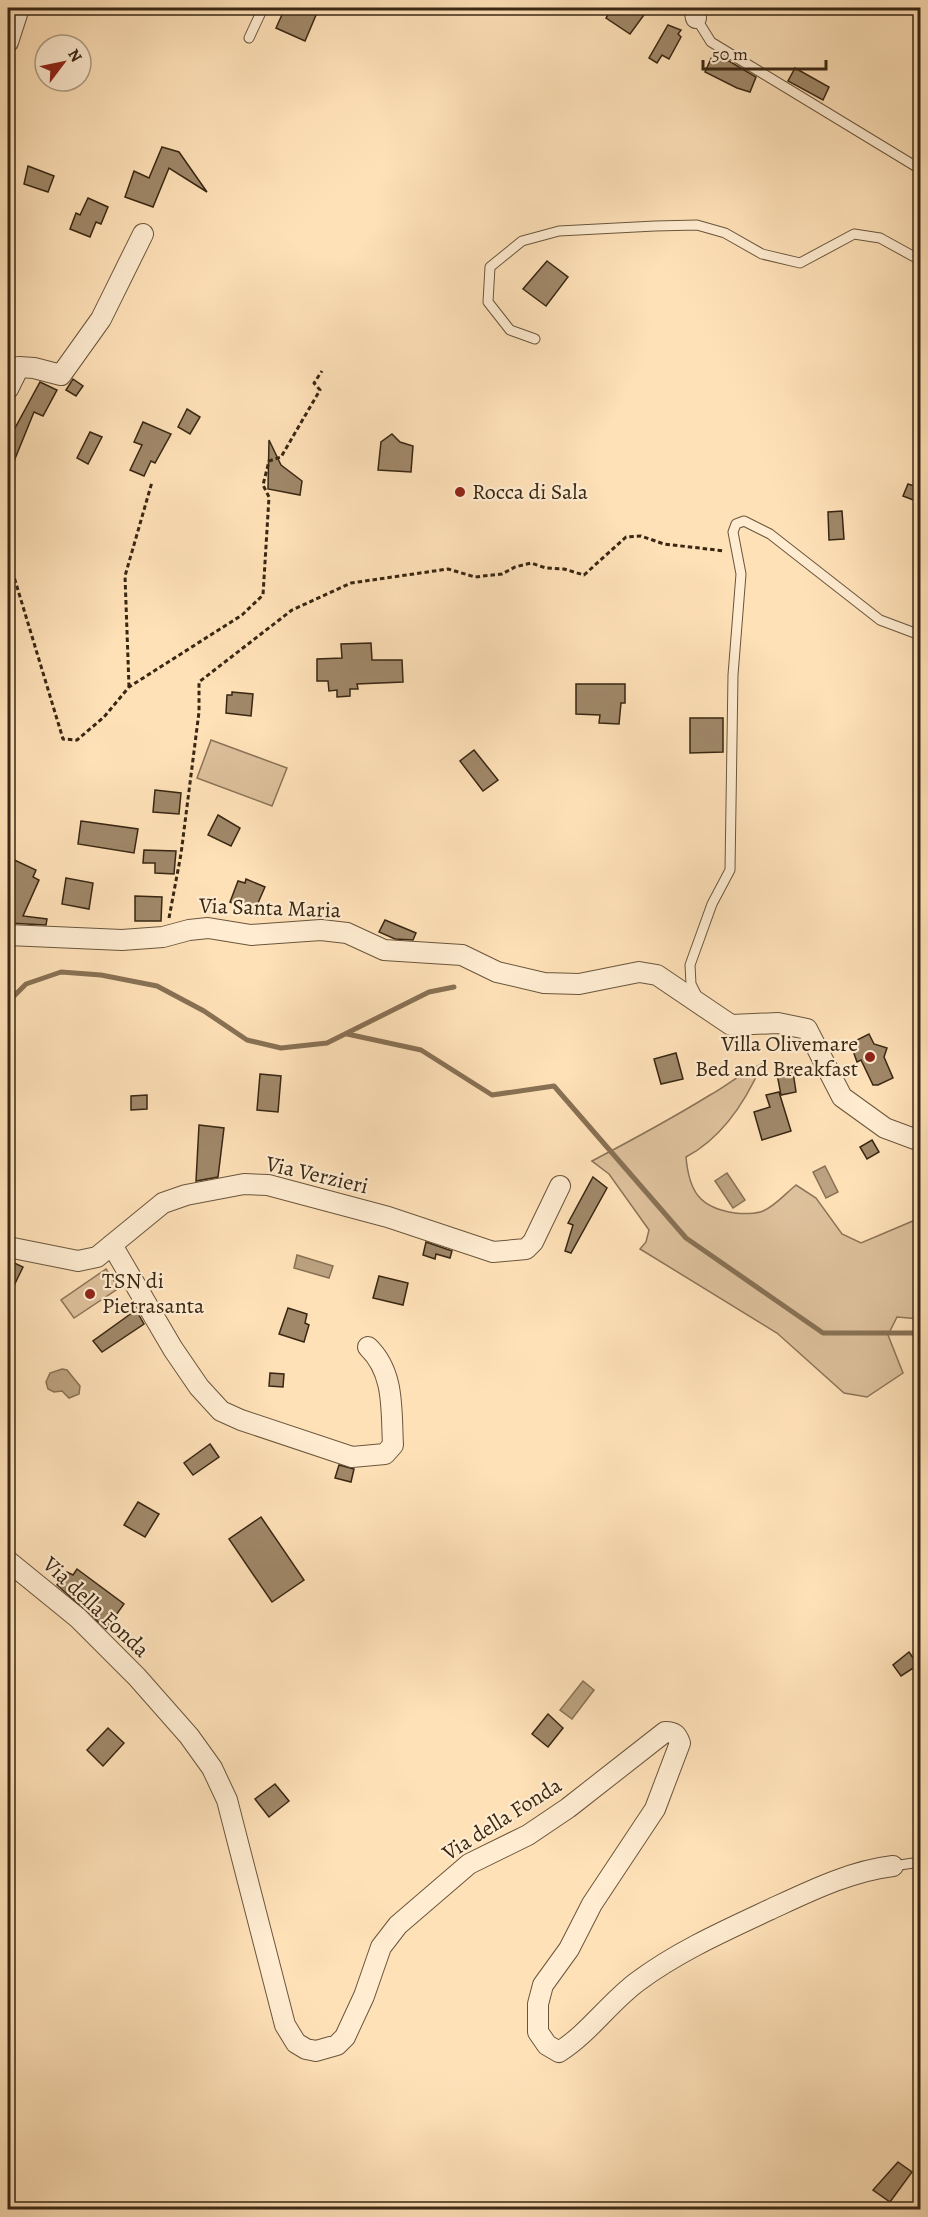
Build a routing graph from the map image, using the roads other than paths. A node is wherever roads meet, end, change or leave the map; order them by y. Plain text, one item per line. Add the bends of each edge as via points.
1 (19, 8) edge
2 (263, 8) edge
3 (695, 13) edge
4 (249, 38) dead end
5 (8, 42) edge
6 (921, 169) edge
7 (142, 234) dead end
8 (921, 260) edge
9 (535, 339) dead end
10 (8, 389) edge
11 (921, 635) edge
12 (8, 935) edge
13 (703, 1008) junction
14 (921, 1141) edge
15 (560, 1186) dead end
16 (112, 1245) junction
17 (8, 1247) edge
18 (368, 1347) dead end
19 (8, 1561) edge
20 (921, 1862) edge
21 (893, 1866) joint

1 - 5 street
2 - 4 lane
3 - 6 lane via 711,42
7 - 10 street via 101,319 61,375 19,367
8 - 9 lane via 880,238 855,234 800,263 762,254 725,233 697,225 603,226 559,231 522,241 490,267 488,302 510,330
11 - 13 lane via 880,620 770,534 744,521 736,524 733,532 741,574 733,675 730,870 712,904 690,965 691,984
12 - 13 street, Via Santa Maria via 122,940 208,928 251,935 321,930 347,933 384,950 462,955 497,972 544,983 579,984 639,972 657,975
13 - 14 street, Via Santa Maria via 731,1025 778,1023 807,1029 842,1096 885,1128
15 - 16 street, Via Verzieri via 526,1249 493,1252 388,1217 268,1185 244,1184 162,1203
16 - 17 street, Via Verzieri via 97,1257 78,1262
16 - 18 street via 199,1387 221,1410 241,1420 352,1457 385,1454 393,1445 390,1386 378,1357
19 - 21 street, Via della Fonda via 78,1618 137,1677 212,1768 227,1800 285,2025 296,2043 306,2049 327,2049 345,2037 381,1947 425,1900 469,1864 528,1835 568,1808 665,1732 672,1732 680,1743 655,1809 543,1985 538,2032 559,2052 575,2042 636,1982 706,1939 808,1892 875,1868
20 - 21 lane, Via della Fonda

